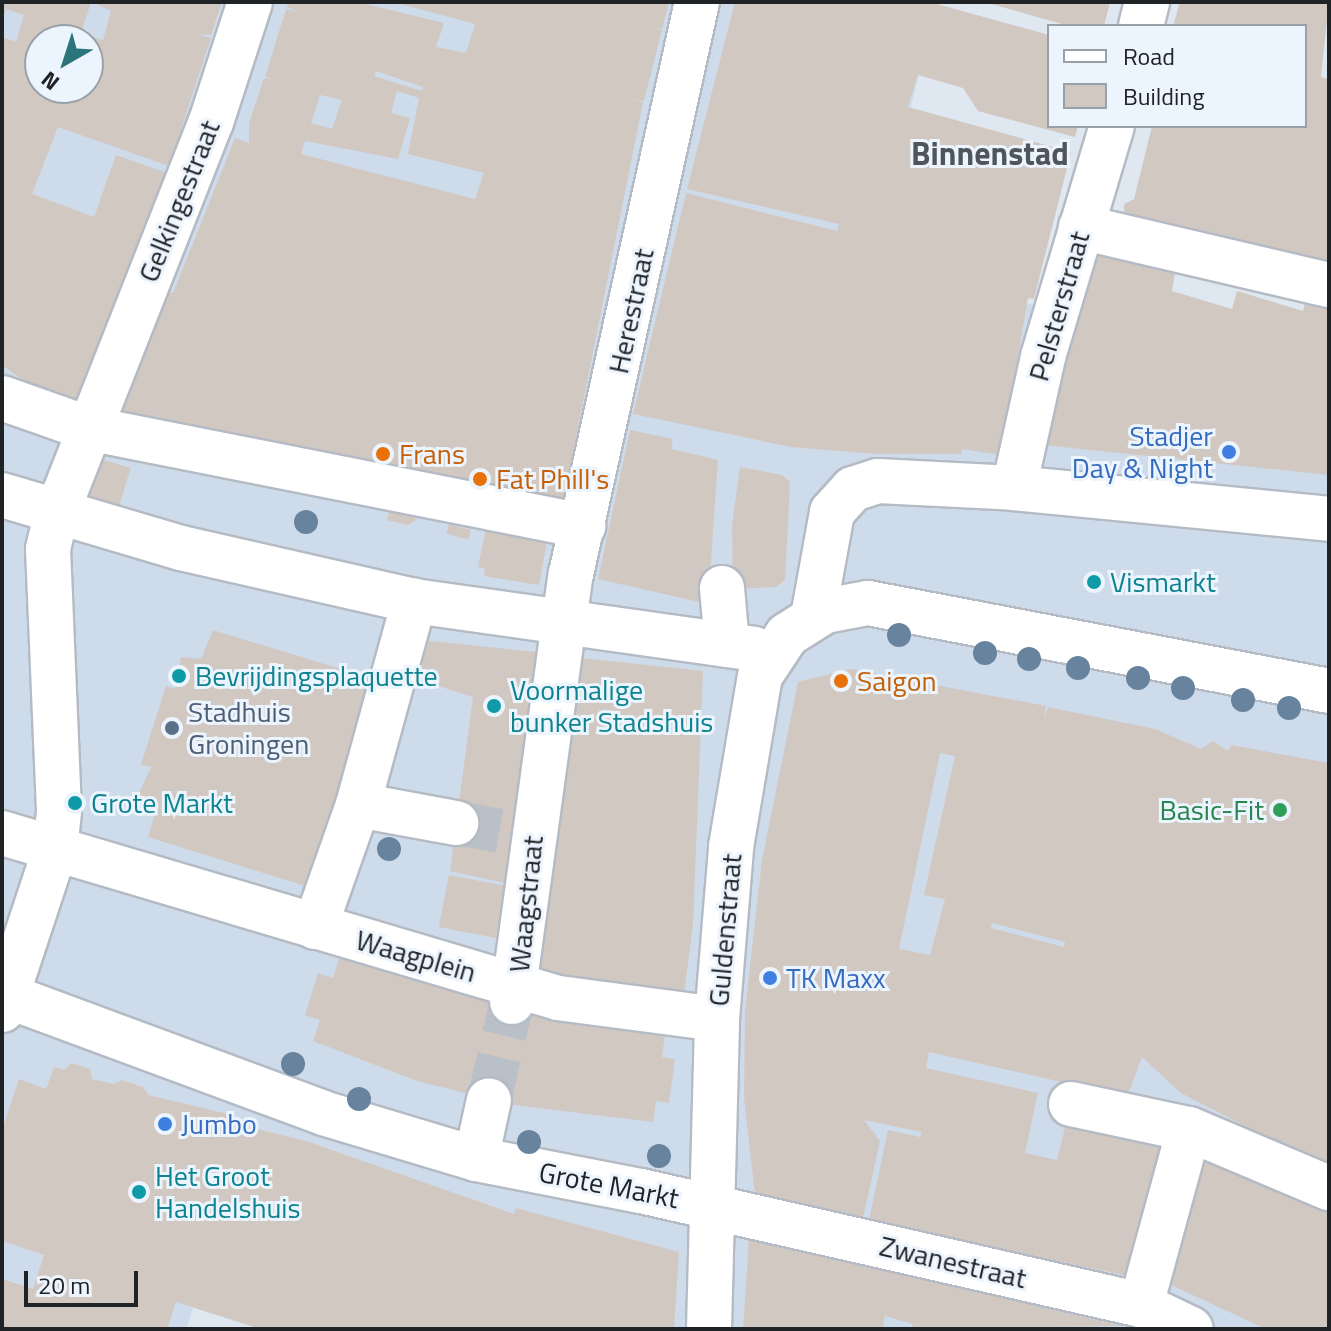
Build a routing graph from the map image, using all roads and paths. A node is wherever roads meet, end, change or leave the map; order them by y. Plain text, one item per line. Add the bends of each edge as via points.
1 (250, 2) edge
2 (697, 2) edge
3 (1147, 2) edge
4 (1142, 24) edge
5 (1111, 128) edge
6 (1081, 227) junction
7 (1329, 285) edge
8 (2, 398) edge
9 (93, 412) junction
10 (1014, 488) junction
11 (2, 495) edge
12 (56, 515) junction
13 (1329, 519) edge
14 (583, 526) junction
15 (722, 588) dead end
16 (414, 601) junction
17 (813, 617) junction
18 (564, 621) junction
19 (727, 645) junction
20 (769, 659) junction
21 (1329, 691) edge
22 (358, 805) junction
23 (456, 823) tunnel mouth
24 (2, 833) edge
25 (55, 850) junction
26 (315, 927) junction
27 (514, 994) junction
28 (3, 1000) edge
29 (717, 1019) junction
30 (489, 1100) tunnel mouth
31 (1071, 1104) dead end
32 (1189, 1129) junction
33 (476, 1159) junction
34 (1329, 1188) edge
35 (712, 1207) junction
36 (1134, 1313) edge
37 (709, 1329) edge
38 (1191, 1329) edge

1 - 9 street, Gelkingestraat via 211,122
2 - 14 street, Herestraat
3 - 4 street
5 - 6 street, Pelsterstraat
6 - 7 street
6 - 10 street, Pelsterstraat via 1043,357
8 - 9 street
9 - 12 street, Grote Markt
9 - 14 street
10 - 13 street
10 - 17 street via 878,481 853,489 832,512 826,529
11 - 12 street
12 - 16 street
12 - 25 street, Grote Markt via 48,549 59,811
14 - 18 street, Herestraat
15 - 19 street
16 - 18 street
16 - 22 street
17 - 20 street via 787,635
17 - 21 street via 868,603
18 - 19 street
18 - 27 street, Waagstraat via 522,835
19 - 20 street via 754,649
20 - 29 street, Guldenstraat via 760,676 731,847
22 - 23 street
22 - 26 street
24 - 25 street
25 - 26 street
25 - 28 street, Grote Markt
26 - 27 street, Waagplein
27 - 29 street, Waagstraat
28 - 33 street, Grote Markt via 323,1113
29 - 35 street, Guldenstraat
30 - 33 street
31 - 32 street
32 - 34 street
32 - 36 street
33 - 35 street, Grote Markt
35 - 36 street, Zwanestraat
35 - 37 street, Guldenstraat
36 - 38 street, Zwanestraat

